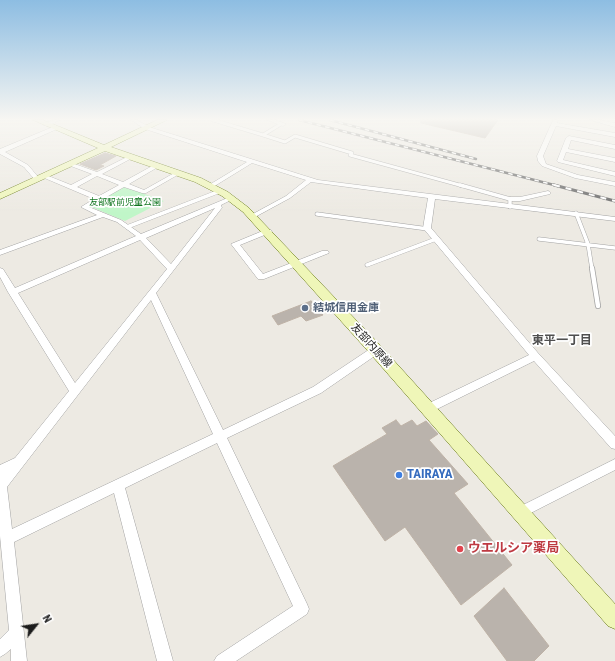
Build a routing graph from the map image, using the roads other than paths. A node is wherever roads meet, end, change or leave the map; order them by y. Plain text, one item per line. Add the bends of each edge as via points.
1 (565, 150) edge
2 (0, 151) edge
3 (99, 151) edge
4 (113, 151) edge
5 (216, 151) edge
6 (345, 151) edge
7 (542, 151) edge
8 (569, 151) edge
9 (131, 157) junction
10 (615, 160) edge
11 (250, 162) junction
12 (70, 164) junction
13 (156, 166) junction
14 (178, 173) junction
15 (98, 174) junction
16 (615, 174) edge
17 (41, 177) junction
18 (310, 180) junction
19 (123, 184) junction
20 (615, 184) edge
21 (72, 187) junction
22 (216, 188) junction
23 (548, 193) dead end
24 (0, 196) edge
25 (432, 196) junction
26 (98, 198) junction
27 (232, 198) junction
28 (510, 199) junction
29 (217, 205) junction
30 (510, 207) junction
31 (576, 213) junction
32 (317, 214) dead end
33 (102, 215) junction
34 (253, 216) junction
35 (615, 219) edge
36 (127, 227) junction
37 (428, 229) junction
38 (268, 232) junction
39 (141, 237) junction
40 (436, 239) junction
41 (539, 239) dead end
42 (588, 244) junction
43 (615, 248) edge
44 (0, 253) edge
45 (325, 253) dead end
46 (297, 264) junction
47 (366, 265) dead end
48 (171, 269) junction
49 (0, 271) edge
50 (12, 292) junction
51 (152, 293) junction
52 (598, 306) dead end
53 (376, 350) junction
54 (535, 356) junction
55 (75, 392) junction
56 (427, 409) junction
57 (221, 436) junction
58 (615, 444) edge
59 (20, 461) junction
60 (615, 464) edge
61 (0, 471) edge
62 (1, 480) edge
63 (118, 485) junction
64 (520, 513) junction
65 (7, 538) junction
66 (615, 619) edge
67 (17, 633) junction
68 (0, 649) edge
69 (19, 661) edge
70 (164, 661) edge
71 (222, 661) edge

1 - 16 street via 560,161
2 - 17 street
3 - 12 main road
4 - 9 main road, 友部内原線
5 - 11 street
6 - 28 lane via 352,153 350,155
7 - 20 street via 540,156 544,165 577,178
8 - 10 street
9 - 13 main road, 友部内原線
9 - 15 street
11 - 18 street
11 - 22 street
12 - 15 street
12 - 17 main road
13 - 14 main road, 友部内原線
13 - 19 street
14 - 19 street via 144,192
14 - 22 main road, 友部内原線
15 - 19 street
15 - 21 street
17 - 21 street
17 - 24 main road
18 - 25 street
18 - 34 street via 288,197
19 - 26 street
21 - 26 street
22 - 27 main road, 友部内原線
22 - 36 lane
23 - 28 street
25 - 30 street
25 - 37 street
26 - 33 street via 84,207
27 - 29 street
27 - 34 main road, 友部内原線
28 - 30 lane
29 - 39 street
29 - 48 street via 219,208
30 - 31 street
31 - 35 street
31 - 42 lane
32 - 37 lane
33 - 36 street
33 - 44 street
34 - 38 main road, 友部内原線
36 - 39 street
37 - 40 street
38 - 46 main road, 友部内原線
38 - 46 street via 235,244 261,277
39 - 48 street
39 - 50 street
40 - 47 lane
40 - 54 street
41 - 42 lane
42 - 43 lane
42 - 52 lane
45 - 46 street
46 - 53 main road, 友部内原線
48 - 51 street
49 - 50 street
50 - 55 street
51 - 55 street
51 - 57 street
53 - 56 main road, 友部内原線
53 - 57 street via 317,390
54 - 56 street
54 - 58 street
55 - 59 street
56 - 64 main road, 友部内原線
57 - 63 street
57 - 71 street via 302,609
59 - 61 street
59 - 62 street
60 - 64 street
62 - 65 street
63 - 65 street
63 - 70 street
64 - 66 main road, 友部内原線
65 - 67 street
67 - 68 street
67 - 69 street

